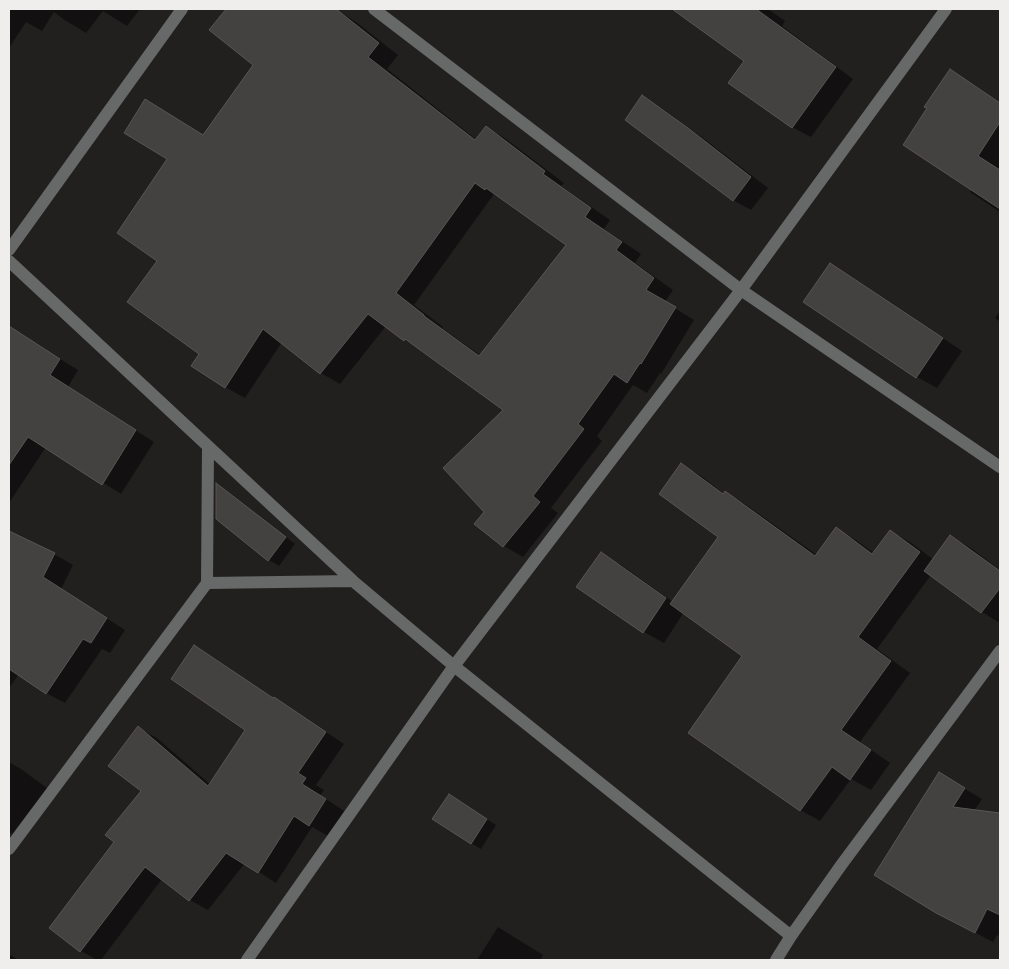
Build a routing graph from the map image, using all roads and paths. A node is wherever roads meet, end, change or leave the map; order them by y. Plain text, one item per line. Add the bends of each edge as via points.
1 (182, 9) edge
2 (374, 9) edge
3 (946, 9) edge
4 (9, 250) edge
5 (9, 261) edge
6 (741, 290) junction
7 (208, 447) junction
8 (1000, 467) edge
9 (353, 582) junction
10 (207, 583) junction
11 (1000, 651) edge
12 (454, 666) junction
13 (9, 849) edge
14 (791, 936) junction
15 (247, 960) edge
16 (776, 960) edge

1 - 4 street
2 - 6 street
3 - 6 street
5 - 7 street
6 - 8 street
6 - 12 street
7 - 9 street
7 - 10 street
9 - 10 street
9 - 12 street
10 - 13 street
11 - 14 street
12 - 14 street
12 - 15 street
14 - 16 street

